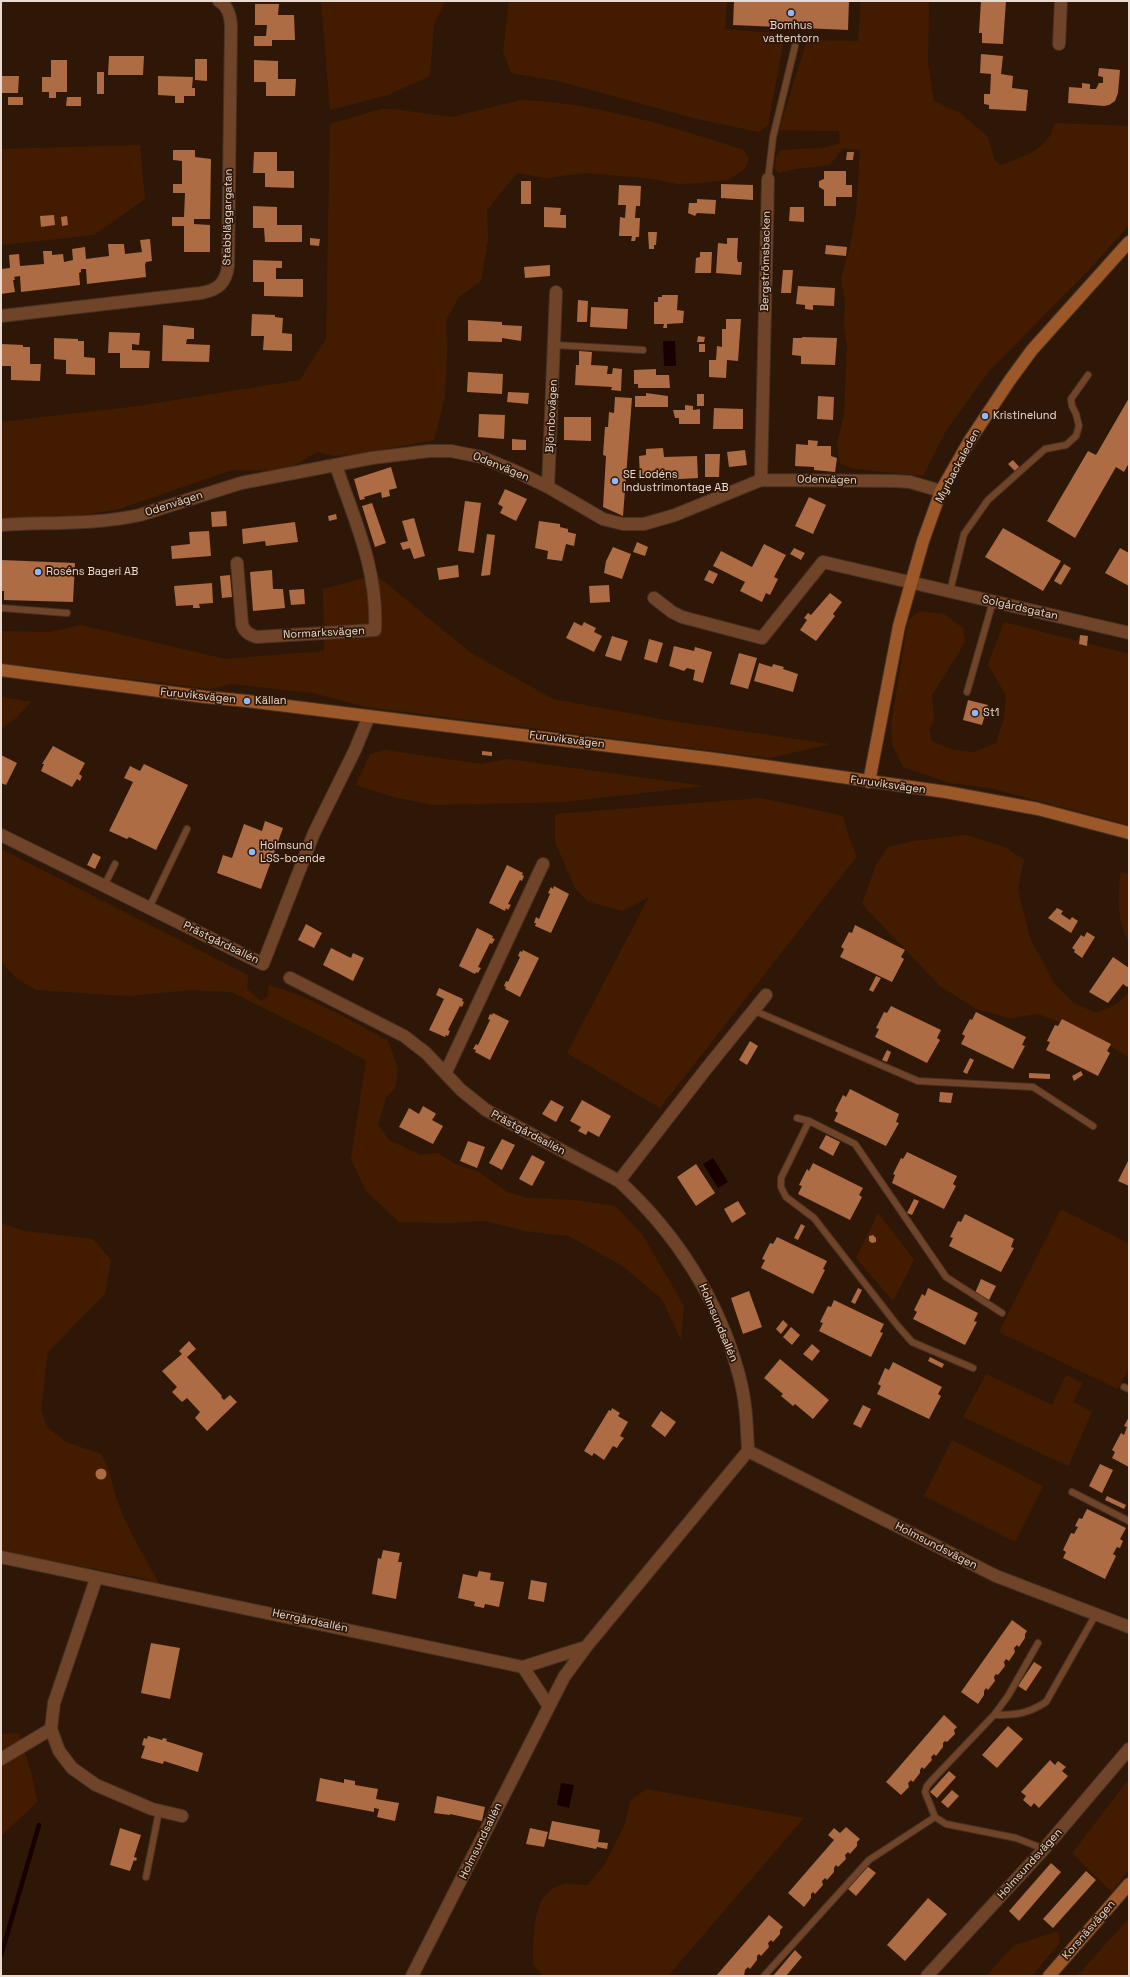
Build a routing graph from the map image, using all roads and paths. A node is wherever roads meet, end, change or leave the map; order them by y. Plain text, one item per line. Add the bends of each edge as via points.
1 (219, 1) edge
2 (1061, 1) edge
3 (1059, 44) dead end
4 (795, 46) dead end
5 (768, 179) joint
6 (1129, 242) edge
7 (556, 292) dead end
8 (1, 316) edge
9 (555, 345) junction
10 (644, 350) dead end
11 (1088, 375) dead end
12 (336, 466) junction
13 (761, 480) junction
14 (548, 487) junction
15 (942, 491) junction
16 (1, 525) edge
17 (236, 563) dead end
18 (910, 581) junction
19 (950, 591) junction
20 (654, 598) dead end
21 (993, 601) junction
22 (1, 608) edge
23 (67, 613) dead end
24 (1129, 633) edge
25 (1, 670) edge
26 (967, 692) dead end
27 (369, 716) junction
28 (869, 782) junction
29 (187, 829) dead end
30 (1129, 833) edge
31 (1, 835) edge
32 (115, 864) dead end
33 (543, 864) dead end
34 (104, 886) junction
35 (149, 908) junction
36 (290, 978) dead end
37 (766, 995) dead end
38 (755, 1011) junction
39 (446, 1072) junction
40 (797, 1118) dead end
41 (809, 1121) junction
42 (1092, 1126) dead end
43 (619, 1181) junction
44 (1002, 1313) dead end
45 (973, 1368) dead end
46 (748, 1451) junction
47 (1072, 1492) dead end
48 (1129, 1521) edge
49 (1, 1557) edge
50 (96, 1579) junction
51 (1096, 1614) junction
52 (1129, 1627) edge
53 (1038, 1643) dead end
54 (586, 1647) junction
55 (523, 1667) junction
56 (548, 1705) junction
57 (994, 1715) junction
58 (51, 1729) junction
59 (1129, 1749) edge
60 (1, 1759) edge
61 (159, 1811) junction
62 (182, 1816) dead end
63 (934, 1817) junction
64 (1044, 1849) junction
65 (146, 1877) dead end
66 (1129, 1884) edge
67 (412, 1976) edge
68 (764, 1976) edge
69 (927, 1976) edge
70 (1049, 1976) edge

1 - 8 street, Stabbläggargatan via 228,9 231,25 228,266 224,281 217,288 201,293
2 - 3 street
4 - 5 lane, Bergströmsbacken via 773,137
5 - 13 street, Bergströmsbacken
6 - 15 main road, Myrbackaleden via 1028,356 974,434
7 - 9 street, Björnbovägen
9 - 10 lane
9 - 14 street, Björnbovägen
11 - 19 lane via 1071,399 1079,426 1076,436 1066,445 1046,449 984,505 964,534
12 - 14 street, Odenvägen via 413,452 451,451 481,457
12 - 16 street, Odenvägen via 241,483 123,519 90,523
12 - 17 street, Normarksvägen via 368,557 374,591 375,630 256,637 250,635 242,624
13 - 14 street, Odenvägen via 675,515 631,525 603,519
13 - 15 street, Odenvägen via 895,481 910,482
15 - 18 main road, Myrbackaleden
18 - 19 street, Solgårdsgatan
18 - 20 street, Solgårdsgatan via 823,562 762,638 682,617
18 - 28 main road, Myrbackaleden
19 - 21 street, Solgårdsgatan
21 - 24 street, Solgårdsgatan
21 - 26 lane
22 - 23 lane
25 - 27 main road, Furuviksvägen
27 - 28 main road, Furuviksvägen via 723,760
27 - 35 street, Prästgårdsallén via 314,833 263,964
28 - 30 main road, Furuviksvägen via 1038,809
29 - 35 lane
31 - 34 street, Prästgårdsallén
32 - 34 lane
33 - 39 street
34 - 35 street, Prästgårdsallén
36 - 39 street, Prästgårdsallén via 404,1036
37 - 38 street
38 - 42 lane via 918,1081 1033,1088
38 - 43 street via 706,1069
39 - 43 street, Prästgårdsallén via 461,1090 486,1110
40 - 41 lane
41 - 44 lane via 854,1144 946,1277
41 - 45 lane via 781,1178 781,1187 786,1197 814,1218 896,1325 912,1342
43 - 46 street, Holmsundsallén via 661,1224 698,1278 711,1302 739,1377 747,1420
46 - 51 street, Holmsundsvägen via 996,1576
46 - 54 street, Holmsundsallén
47 - 48 lane
49 - 50 street, Herrgårdsallén
50 - 55 street, Herrgårdsallén via 234,1605
50 - 58 street via 54,1703
51 - 52 street, Holmsundsvägen
51 - 57 lane via 1046,1702 1032,1711
53 - 57 lane via 1008,1696
54 - 55 street
54 - 56 street, Holmsundsallén
55 - 56 street
56 - 67 street, Holmsundsallén
57 - 63 lane via 927,1786 926,1792
58 - 60 street
58 - 61 street via 59,1752 72,1768 96,1785
59 - 64 street, Holmsundsvägen
61 - 62 street
61 - 65 lane
63 - 64 lane via 946,1824 1016,1838
63 - 68 lane via 869,1860
64 - 69 street, Holmsundsvägen
66 - 70 main road, Korsnäsvägen

